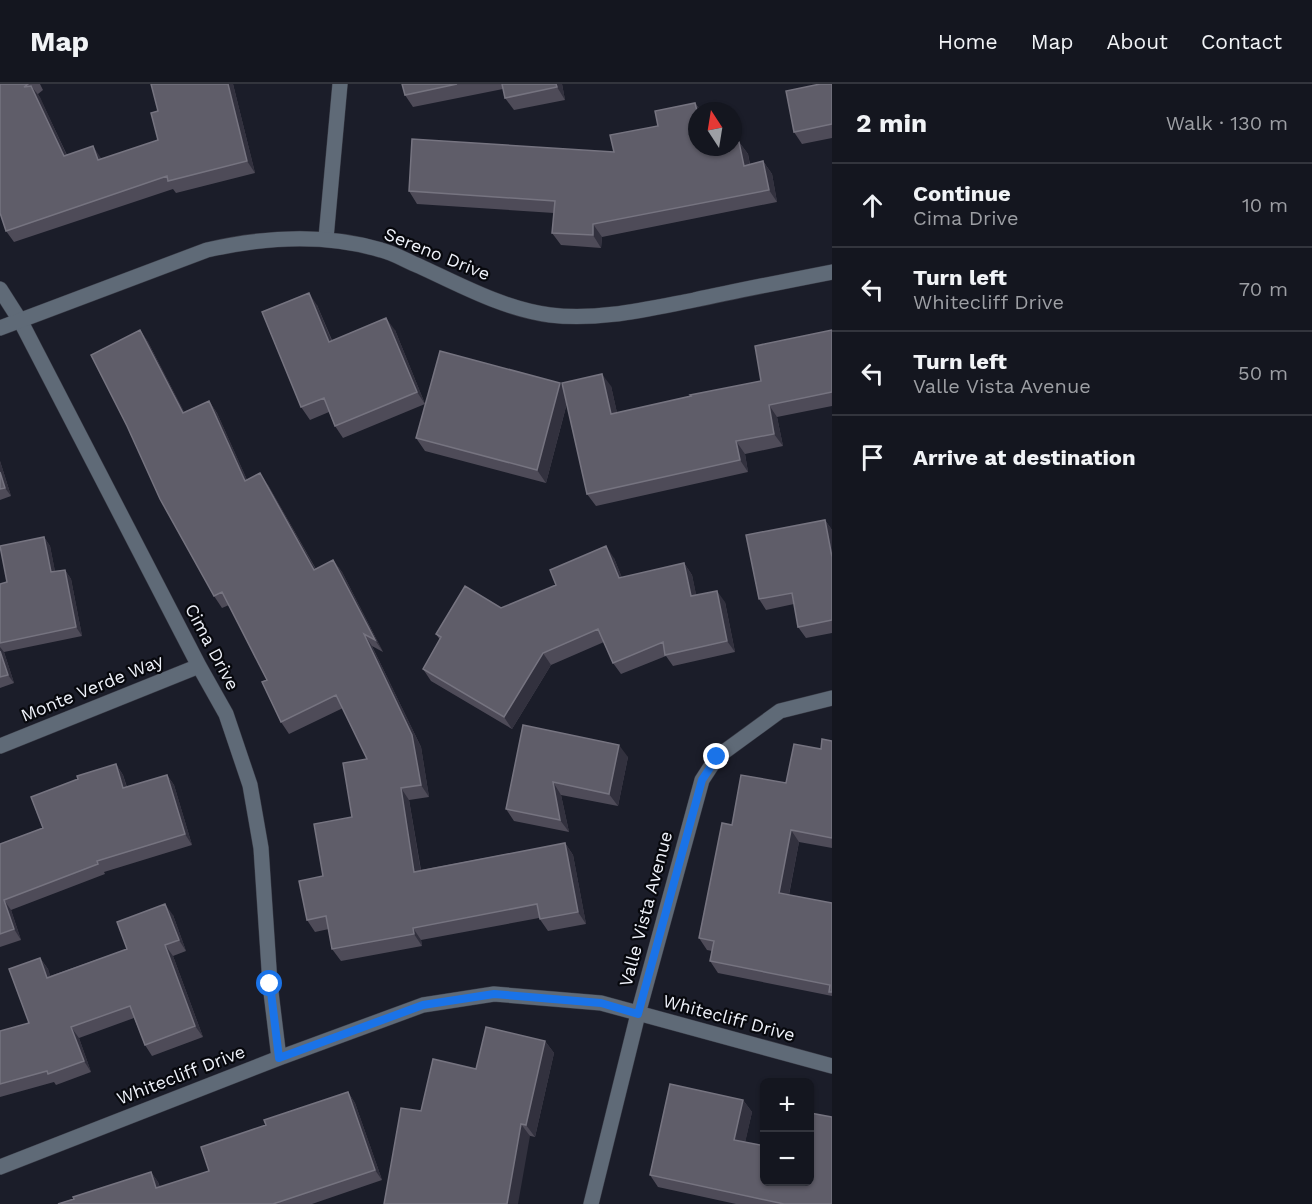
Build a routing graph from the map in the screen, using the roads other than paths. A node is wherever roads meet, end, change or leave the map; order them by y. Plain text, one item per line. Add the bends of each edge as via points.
1 (340, 84) edge
2 (326, 238) junction
3 (832, 272) edge
4 (0, 289) edge
5 (21, 322) junction
6 (0, 328) edge
7 (199, 666) junction
8 (832, 698) edge
9 (0, 746) edge
10 (638, 1014) junction
11 (279, 1058) junction
12 (832, 1066) edge
13 (0, 1167) edge
14 (591, 1204) edge

1 - 2 street
2 - 3 street, Sereno Drive via 382,250 468,289 550,315 638,311
2 - 5 street, Sereno Drive via 241,242 207,250
4 - 5 street, Cima Drive
5 - 6 street, Sereno Drive
5 - 7 street, Cima Drive
7 - 9 street, Monte Verde Way
7 - 11 street, Cima Drive via 226,714 250,785 261,848
8 - 10 street, Valle Vista Avenue via 780,711 717,757 702,780
10 - 11 street, Whitecliff Drive via 601,1003 494,994 423,1005
10 - 12 street, Whitecliff Drive
10 - 14 street, Valle Vista Avenue
11 - 13 street, Whitecliff Drive

